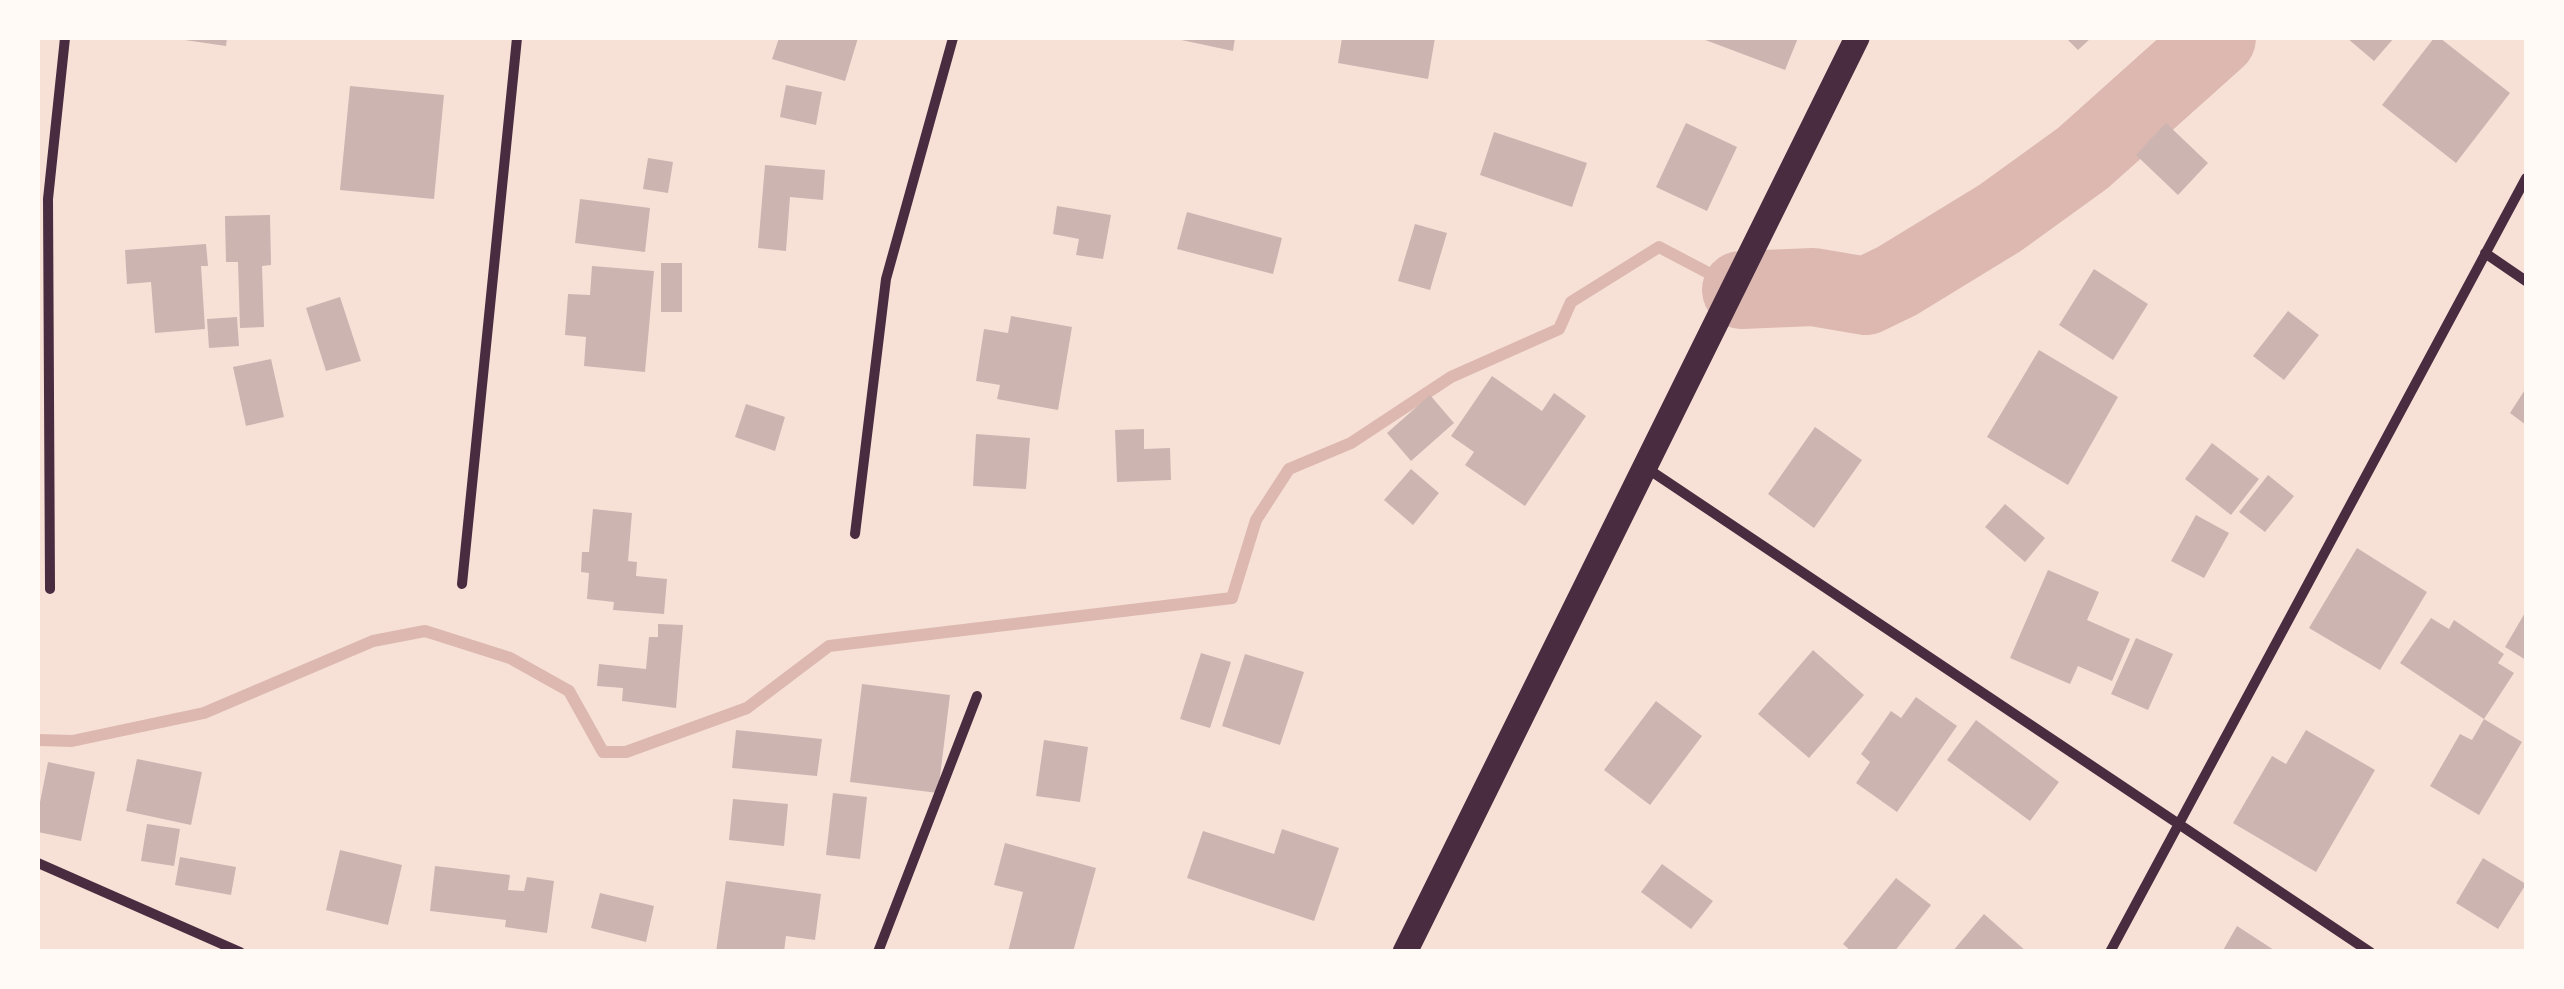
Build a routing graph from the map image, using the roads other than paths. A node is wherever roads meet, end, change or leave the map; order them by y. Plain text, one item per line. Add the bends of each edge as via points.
1 (65, 38) edge
2 (517, 38) edge
3 (953, 38) edge
4 (1857, 38) edge
5 (2526, 178) edge
6 (2485, 254) junction
7 (2526, 281) edge
8 (1646, 467) junction
9 (856, 534) dead end
10 (462, 584) dead end
11 (50, 589) dead end
12 (976, 696) dead end
13 (2177, 822) junction
14 (38, 863) edge
15 (240, 952) edge
16 (878, 952) edge
17 (1405, 952) edge
18 (2110, 952) edge
19 (2370, 952) edge

1 - 11 street via 48,199
2 - 10 street
3 - 9 street via 886,279
4 - 8 main road
5 - 6 street
6 - 7 street
6 - 13 street
8 - 13 street
8 - 17 main road
12 - 16 street
13 - 18 street
13 - 19 street
14 - 15 street

